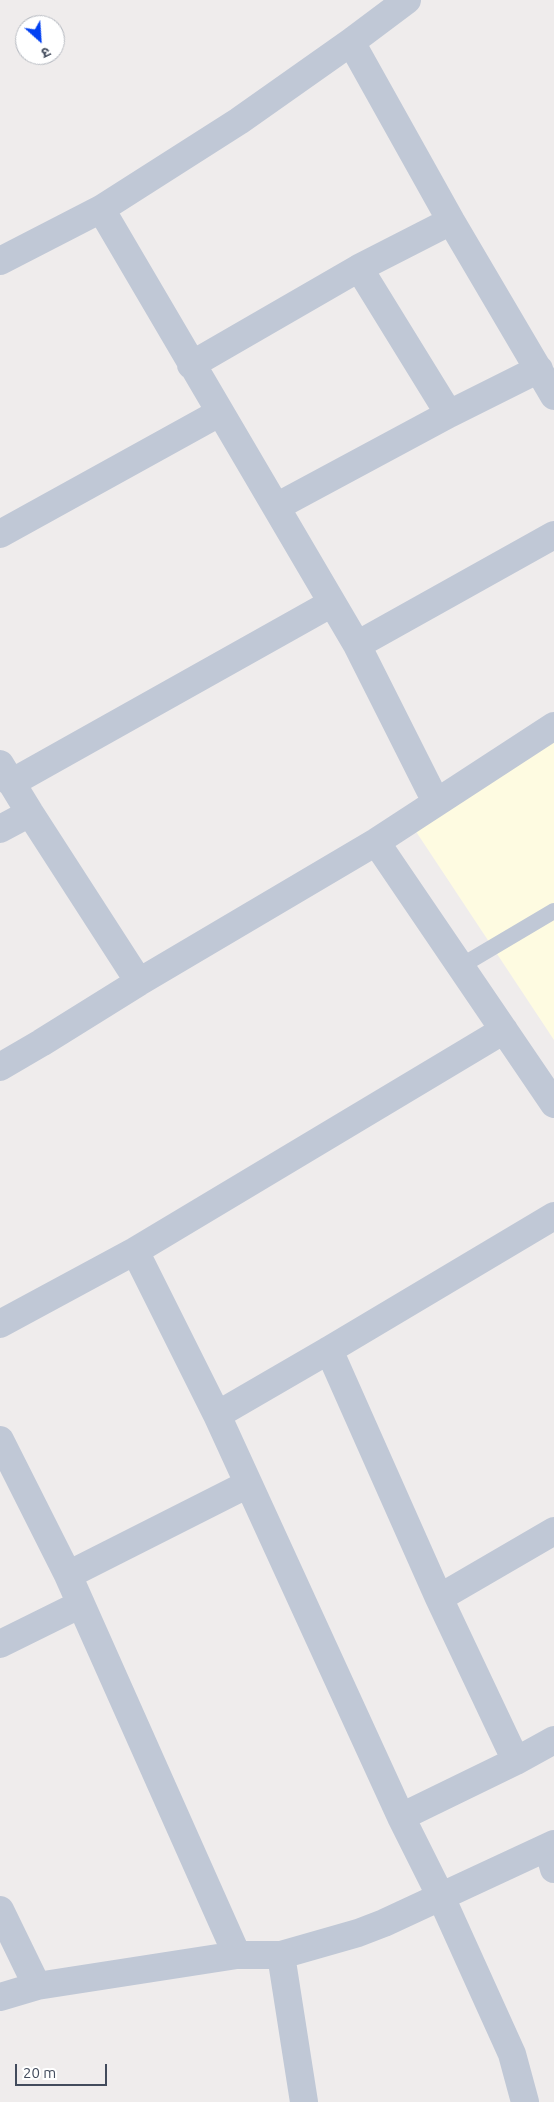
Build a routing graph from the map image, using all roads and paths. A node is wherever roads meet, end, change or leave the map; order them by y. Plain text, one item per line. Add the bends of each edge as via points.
1 (406, 0) edge
2 (351, 42) junction
3 (101, 209) junction
4 (451, 221) junction
5 (0, 261) edge
6 (359, 268) junction
7 (191, 365) junction
8 (539, 369) junction
9 (554, 396) edge
10 (219, 413) junction
11 (449, 414) junction
12 (276, 508) junction
13 (0, 534) edge
14 (554, 535) edge
15 (332, 603) junction
16 (356, 645) junction
17 (554, 726) edge
18 (6, 774) edge
19 (436, 802) junction
20 (30, 813) junction
21 (0, 829) edge
22 (376, 842) junction
23 (554, 911) edge
24 (461, 966) junction
25 (139, 982) junction
26 (504, 1030) junction
27 (0, 1066) edge
28 (554, 1104) edge
29 (554, 1216) edge
30 (135, 1251) junction
31 (0, 1324) edge
32 (329, 1350) junction
33 (216, 1415) junction
34 (0, 1440) edge
35 (248, 1484) junction
36 (554, 1532) edge
37 (68, 1575) junction
38 (439, 1598) junction
39 (81, 1604) junction
40 (0, 1644) edge
41 (554, 1740) edge
42 (516, 1761) junction
43 (401, 1817) junction
44 (552, 1853) edge
45 (441, 1898) junction
46 (0, 1910) edge
47 (237, 1955) junction
48 (281, 1955) junction
49 (38, 1986) junction
50 (0, 1997) edge
51 (304, 2102) edge
52 (525, 2102) edge

1 - 2 street
2 - 3 street via 239,121
2 - 4 street
3 - 5 street
3 - 7 street
4 - 6 street
4 - 8 street
6 - 7 street
6 - 11 street
7 - 10 street
8 - 9 street
8 - 11 street
10 - 12 street
10 - 13 street
11 - 12 street
12 - 15 street
14 - 16 street
15 - 16 street
15 - 18 street
16 - 19 street
17 - 19 street
18 - 20 street
19 - 22 street
20 - 21 street
20 - 25 street
22 - 24 street
22 - 25 street
23 - 24 lane
24 - 26 street
25 - 27 street
26 - 28 street
26 - 30 street
29 - 32 street
30 - 31 street
30 - 33 street
32 - 33 street
32 - 38 street
33 - 35 street
34 - 37 street
35 - 37 street
35 - 43 street
36 - 38 street
37 - 39 street
38 - 42 street
39 - 40 street
39 - 47 street
41 - 42 street
42 - 43 street
43 - 45 street
44 - 45 street
45 - 48 street via 358,1933
45 - 52 street via 512,2054
46 - 49 street
47 - 48 street
47 - 49 street
48 - 51 street
49 - 50 street

